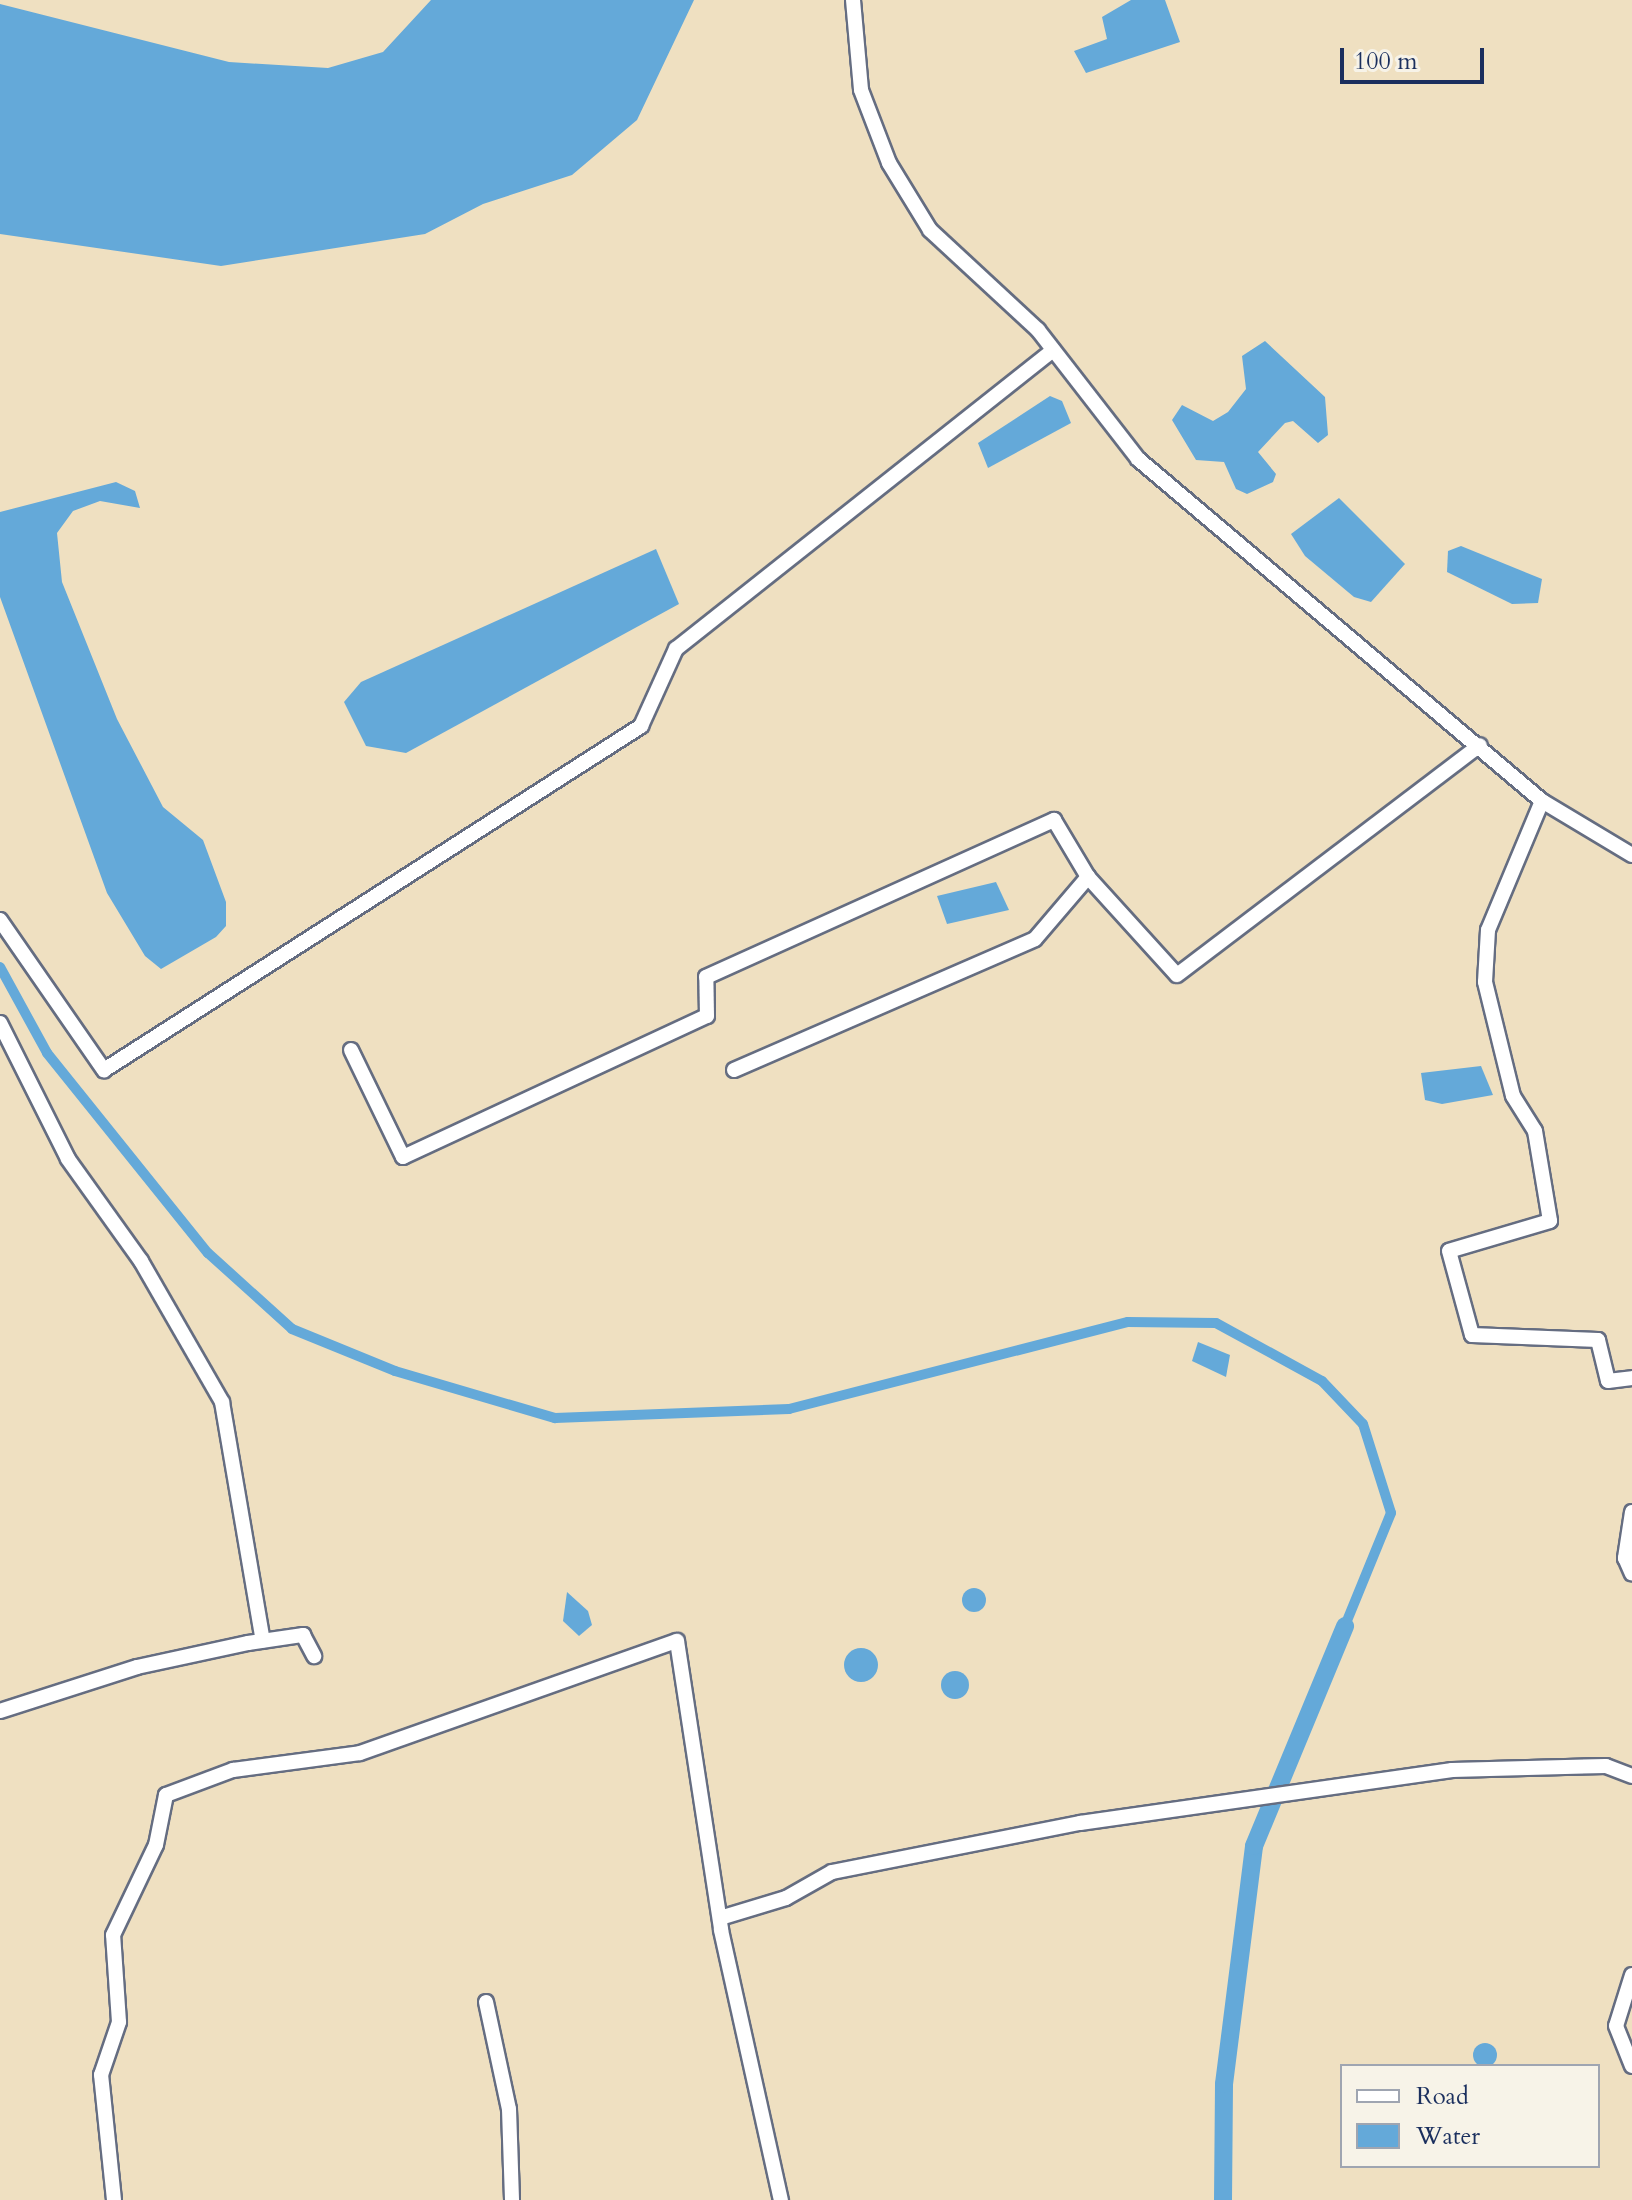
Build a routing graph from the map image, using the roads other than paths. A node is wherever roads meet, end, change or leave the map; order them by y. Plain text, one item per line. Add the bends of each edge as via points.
1 (853, 0) edge
2 (1053, 350) junction
3 (1480, 745) junction
4 (1542, 801) junction
5 (1632, 855) edge
6 (1088, 877) junction
7 (0, 920) edge
8 (0, 1023) edge
9 (351, 1050) dead end
10 (734, 1070) dead end
11 (1632, 1378) edge
12 (1632, 1512) edge
13 (1632, 1574) edge
14 (263, 1641) junction
15 (314, 1656) dead end
16 (0, 1711) edge
17 (1632, 1776) edge
18 (720, 1918) junction
19 (1632, 1975) edge
20 (486, 2002) dead end
21 (1632, 2066) edge
22 (114, 2200) edge
23 (512, 2200) edge
24 (781, 2200) edge

1 - 2 street via 861,90 889,163 930,230 995,284
2 - 3 street via 1138,459
2 - 7 street via 676,649 641,726 104,1070
3 - 4 street
3 - 6 street via 1177,975
4 - 5 street
4 - 11 street via 1488,930 1485,982 1513,1096 1535,1131 1550,1221 1449,1251 1472,1335 1598,1340 1608,1381
6 - 9 street via 1054,820 706,977 707,1016 403,1157
6 - 10 street via 1035,939
8 - 14 street via 68,1159 141,1261 222,1402
12 - 13 street via 1625,1558
14 - 15 street via 303,1635
14 - 16 street via 137,1667
17 - 18 street via 1606,1766 1452,1770 1080,1823 832,1872 786,1898
18 - 22 street via 677,1641 360,1753 233,1770 166,1795 146,1870 114,1926 119,2022 101,2075
18 - 24 street
19 - 21 street via 1616,2026
20 - 23 street via 509,2109

